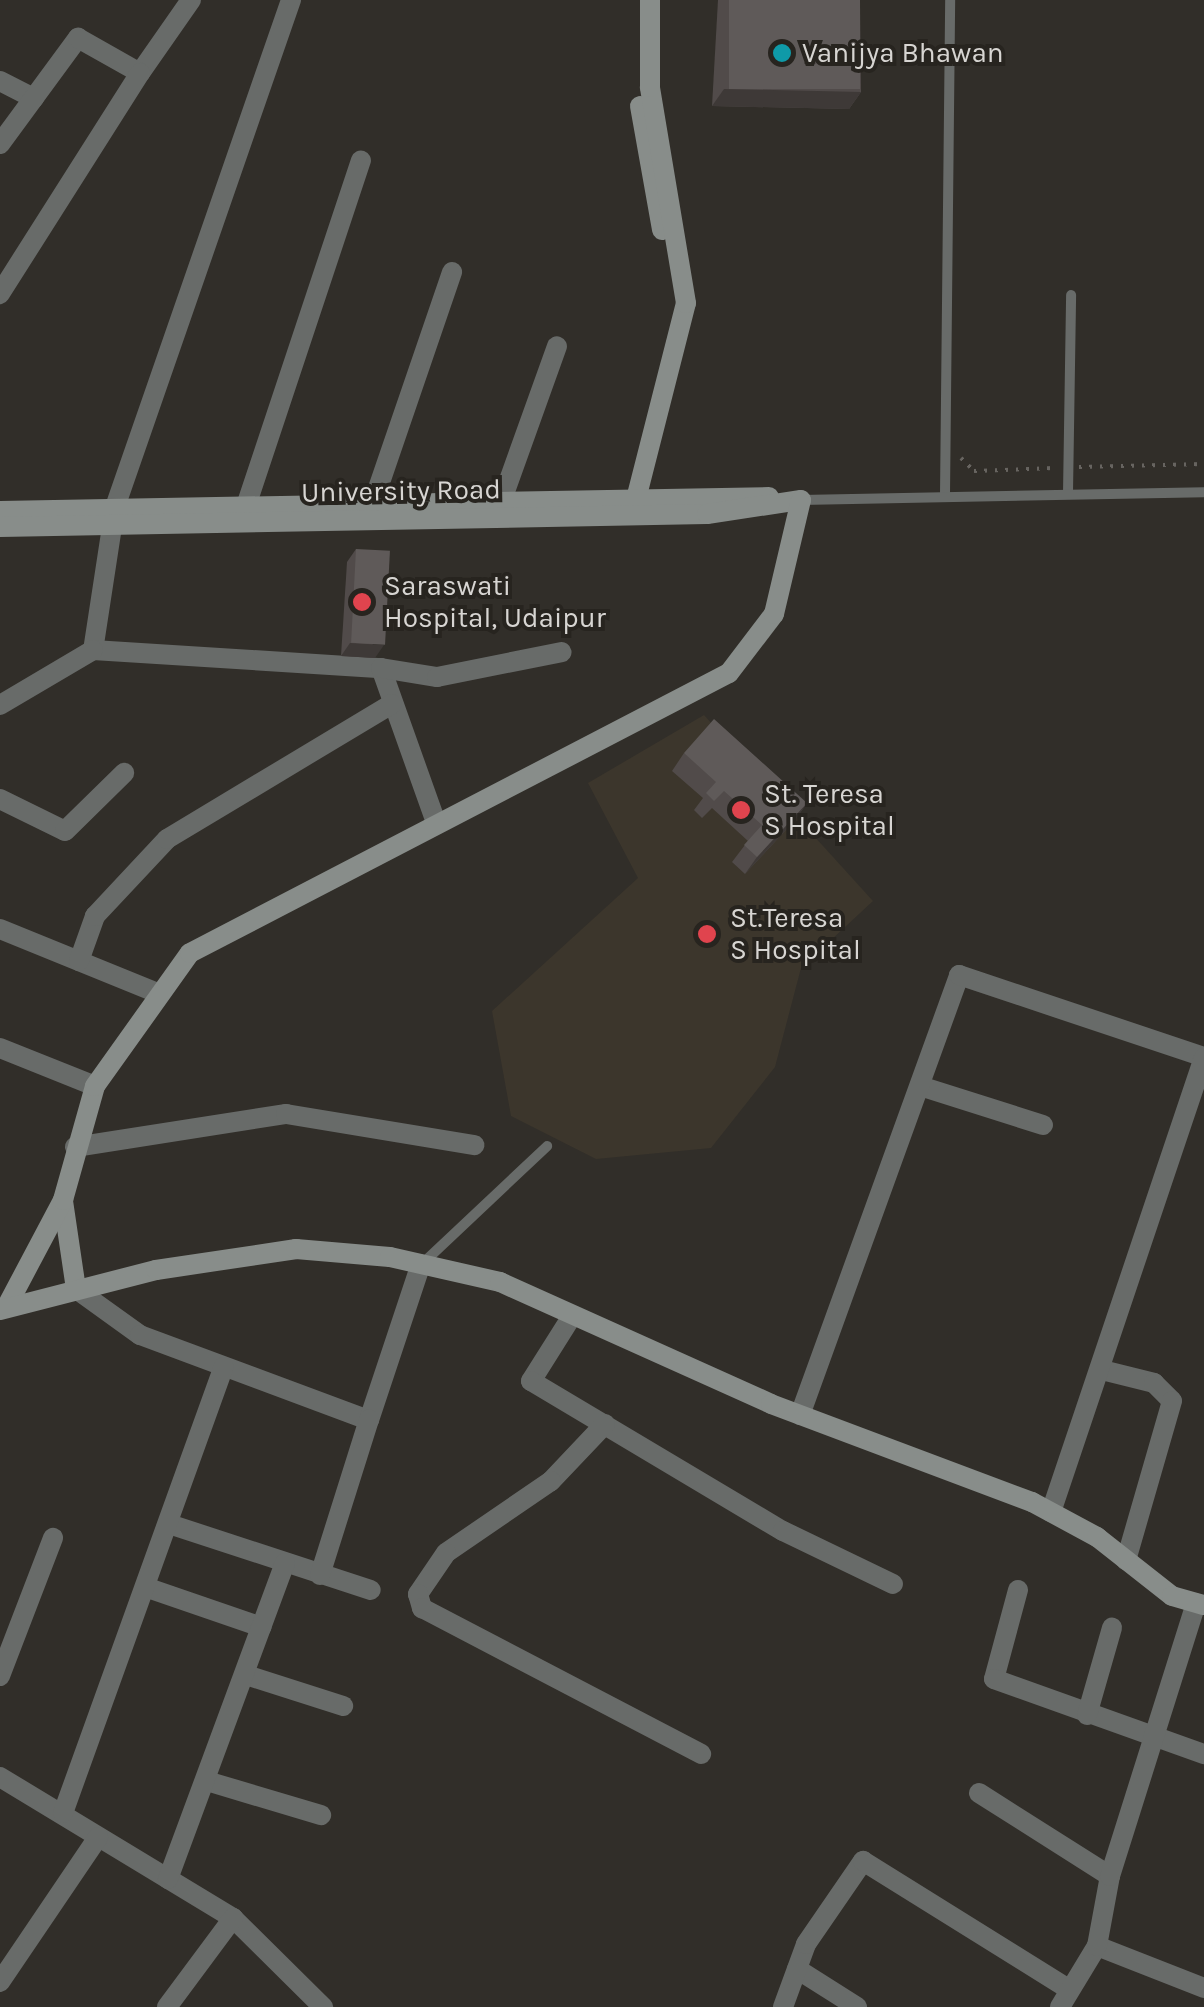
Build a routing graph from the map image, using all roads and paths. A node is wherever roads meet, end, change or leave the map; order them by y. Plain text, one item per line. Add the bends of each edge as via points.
1 (191, 0) edge
2 (292, 0) edge
3 (638, 0) edge
4 (650, 0) edge
5 (950, 0) edge
6 (140, 73) junction
7 (0, 81) edge
8 (34, 98) junction
9 (2, 139) edge
10 (361, 160) dead end
11 (452, 272) dead end
12 (0, 294) edge
13 (1072, 296) dead end
14 (683, 324) junction
15 (557, 346) dead end
16 (960, 448) dead end
17 (1204, 464) edge
18 (1069, 467) junction
19 (1204, 492) edge
20 (635, 493) junction
21 (1068, 493) junction
22 (945, 494) junction
23 (503, 496) junction
24 (374, 500) junction
25 (801, 500) junction
26 (247, 503) junction
27 (0, 511) edge
28 (113, 515) junction
29 (635, 515) junction
30 (0, 527) edge
31 (94, 650) junction
32 (562, 652) dead end
33 (381, 668) junction
34 (392, 704) junction
35 (0, 705) edge
36 (124, 774) dead end
37 (0, 798) edge
38 (435, 820) junction
39 (0, 929) edge
40 (80, 961) junction
41 (158, 993) junction
42 (0, 1048) edge
43 (1204, 1057) edge
44 (95, 1086) junction
45 (920, 1086) junction
46 (1043, 1125) dead end
47 (474, 1145) dead end
48 (75, 1146) junction
49 (547, 1146) dead end
50 (63, 1200) junction
51 (421, 1264) junction
52 (76, 1289) junction
53 (4, 1307) edge
54 (572, 1316) junction
55 (224, 1367) junction
56 (1102, 1370) junction
57 (800, 1415) junction
58 (369, 1420) junction
59 (605, 1424) junction
60 (1052, 1512) junction
61 (172, 1525) junction
62 (53, 1538) dead end
63 (1126, 1560) junction
64 (285, 1563) junction
65 (320, 1575) junction
66 (893, 1584) dead end
67 (148, 1588) junction
68 (371, 1590) dead end
69 (1018, 1590) dead end
70 (1200, 1604) edge
71 (261, 1627) junction
72 (1112, 1628) dead end
73 (6, 1646) edge
74 (246, 1674) junction
75 (0, 1676) edge
76 (343, 1706) dead end
77 (1087, 1716) junction
78 (1156, 1738) junction
79 (701, 1754) dead end
80 (1204, 1754) edge
81 (210, 1782) junction
82 (4, 1785) edge
83 (979, 1793) dead end
84 (63, 1813) junction
85 (321, 1815) dead end
86 (98, 1837) junction
87 (1110, 1876) junction
88 (168, 1879) junction
89 (234, 1918) junction
90 (1097, 1946) junction
91 (797, 1970) junction
92 (0, 1982) edge
93 (1204, 1992) edge
94 (1064, 1998) edge
95 (167, 2007) edge
96 (322, 2007) edge
97 (782, 2007) edge
98 (857, 2007) edge
99 (1199, 2007) edge

1 - 6 street
2 - 28 street
3 - 14 street via 638,94
4 - 14 street via 650,87
5 - 22 lane
6 - 8 street via 78,38
6 - 12 street
7 - 8 street
8 - 9 street
10 - 26 street
11 - 24 street
13 - 18 lane
14 - 20 street
15 - 23 street
16 - 18 path via 974,471
17 - 18 path
18 - 21 lane
19 - 21 lane, University Road
20 - 23 street, University Road
20 - 25 street, University Road
20 - 29 street
21 - 22 lane, University Road
22 - 25 lane, University Road
23 - 24 street, University Road
24 - 26 street, University Road
25 - 29 street, University Road
25 - 38 street via 774,614 729,672
26 - 28 street, University Road
27 - 28 street, University Road
28 - 29 street, University Road
28 - 30 street, University Road
28 - 31 street
31 - 33 street
31 - 35 street
32 - 33 street via 438,677
33 - 34 street
34 - 38 street
34 - 40 street via 167,839 95,916
36 - 37 street via 66,831
38 - 41 street via 190,953
39 - 40 street
40 - 41 street
41 - 44 street
42 - 44 street
43 - 45 street via 959,974
43 - 56 street
44 - 48 street
45 - 46 street
45 - 57 street
47 - 48 street via 286,1114
48 - 50 street
49 - 51 lane
50 - 52 street
50 - 53 street
51 - 52 street via 296,1250
51 - 54 street via 500,1282
51 - 58 street
52 - 53 street
52 - 55 street via 140,1335
54 - 57 street
54 - 59 street via 530,1382
55 - 58 street
55 - 61 street
56 - 60 street
56 - 63 street via 1154,1383 1172,1400
57 - 60 street
58 - 65 street
59 - 66 street via 783,1531
59 - 79 street via 551,1482 446,1553 418,1594 422,1608
60 - 63 street
61 - 64 street
61 - 67 street
62 - 73 street
63 - 70 street
64 - 65 street
64 - 71 street
65 - 68 street
67 - 71 street
67 - 84 street
69 - 77 street via 994,1679
70 - 78 street
71 - 74 street
72 - 77 street
73 - 75 street
74 - 76 street
74 - 81 street
77 - 78 street
78 - 80 street
78 - 87 street
81 - 85 street
81 - 88 street
82 - 84 street
83 - 87 street
84 - 86 street
86 - 88 street
86 - 92 street
87 - 90 street
88 - 89 street
89 - 95 street
89 - 96 street
90 - 93 street
90 - 94 street
91 - 94 street via 863,1861
91 - 97 street
91 - 98 street
93 - 99 street

